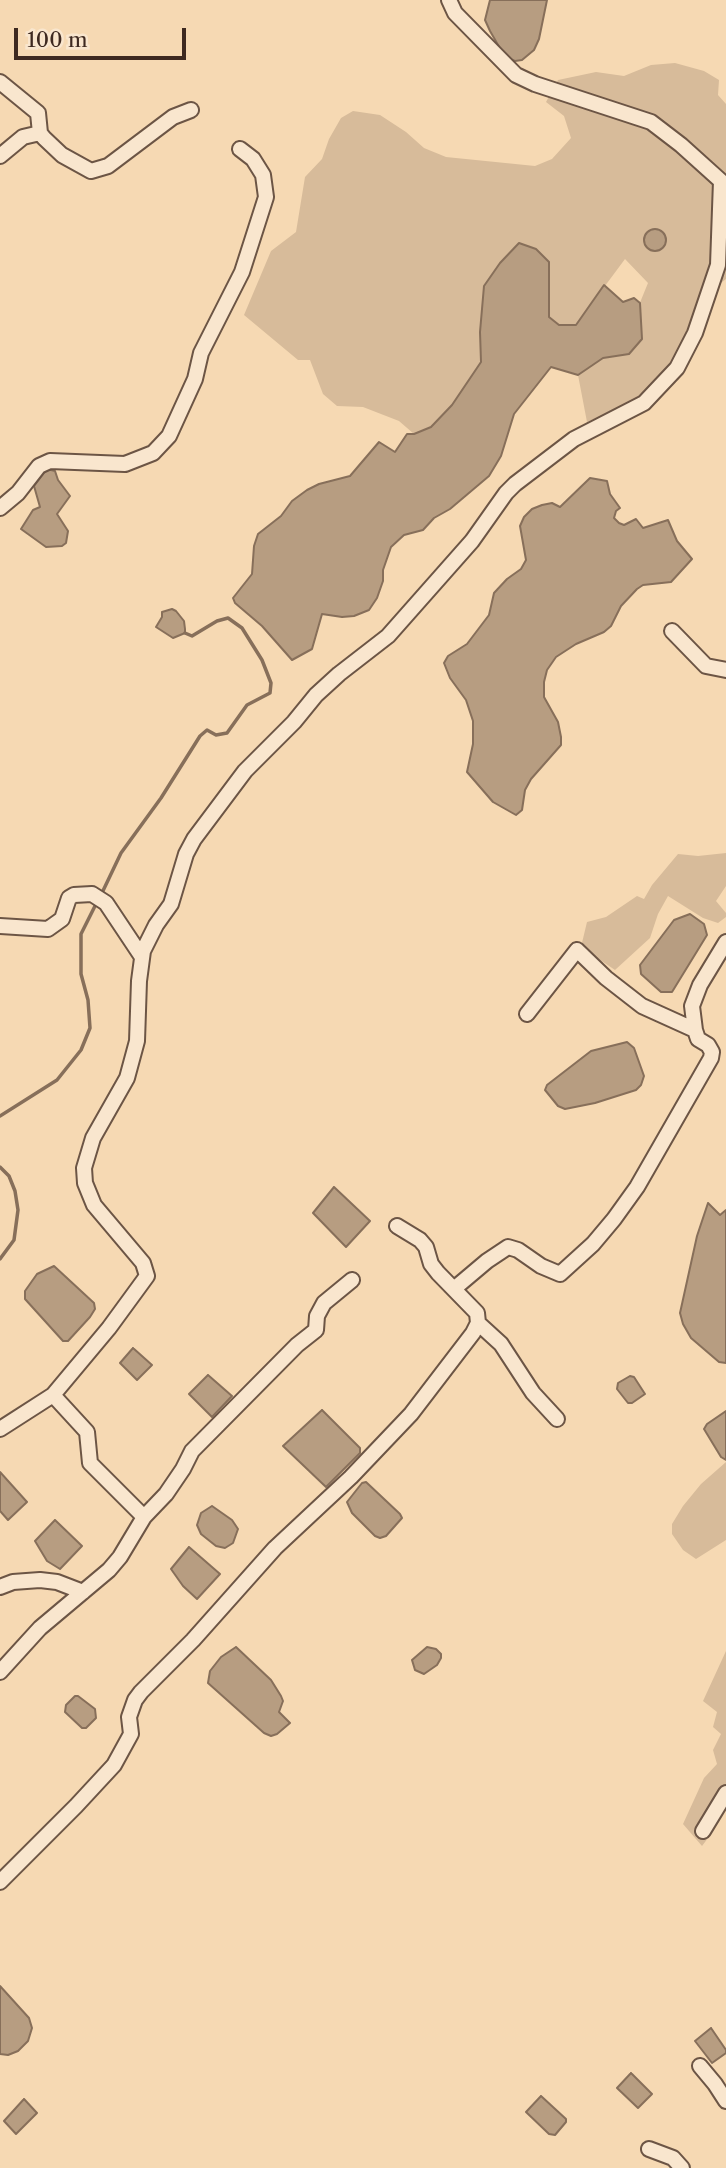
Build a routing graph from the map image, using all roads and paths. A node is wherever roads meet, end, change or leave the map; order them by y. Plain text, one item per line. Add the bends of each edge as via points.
1 (449, 0) edge
2 (0, 82) edge
3 (191, 110) dead end
4 (40, 133) junction
5 (240, 149) dead end
6 (0, 156) edge
7 (724, 177) edge
8 (0, 508) edge
9 (672, 631) dead end
10 (726, 670) edge
11 (0, 926) edge
12 (726, 942) edge
13 (142, 957) junction
14 (527, 1014) dead end
15 (695, 1030) junction
16 (397, 1226) dead end
17 (352, 1280) dead end
18 (454, 1288) junction
19 (478, 1323) junction
20 (53, 1395) junction
21 (557, 1419) dead end
22 (0, 1429) edge
23 (144, 1517) junction
24 (0, 1587) edge
25 (83, 1592) junction
26 (0, 1672) edge
27 (726, 1793) edge
28 (703, 1831) dead end
29 (0, 1882) edge
30 (700, 2066) dead end
31 (726, 2101) edge
32 (649, 2149) dead end
33 (682, 2168) edge

1 - 7 street via 455,13 516,75 651,122
2 - 4 street via 38,113
3 - 4 street via 173,117 97,171 62,155
4 - 6 street via 23,137
5 - 8 street via 263,175 266,197 242,272 201,353 195,379 169,436 153,453 125,464 50,461 39,466
7 - 13 street via 718,265 695,333 677,368 644,402 574,439 515,484 472,541 388,636 327,684 245,771 194,839 172,904 148,939
9 - 10 street via 706,666
11 - 13 street via 48,929 62,919 69,898 92,894 106,903
12 - 15 street via 692,1006
13 - 20 street via 136,1041 127,1078 93,1138 84,1168 94,1205 143,1263 147,1276
14 - 15 street via 577,950 642,1006
15 - 18 street via 698,1039 708,1045 711,1058 637,1187 593,1244 560,1274 509,1247
16 - 18 street via 420,1240 430,1264
17 - 23 street via 324,1303 316,1330 192,1451 166,1494
18 - 19 street via 477,1313
19 - 21 street via 501,1344 533,1393
19 - 29 street via 411,1414 275,1548 141,1692 129,1717 131,1734 114,1765
20 - 22 street
20 - 23 street via 87,1432 90,1463
23 - 25 street via 121,1557
24 - 25 street via 40,1580
25 - 26 street via 40,1628
27 - 28 street
30 - 31 street
32 - 33 street via 673,2158

